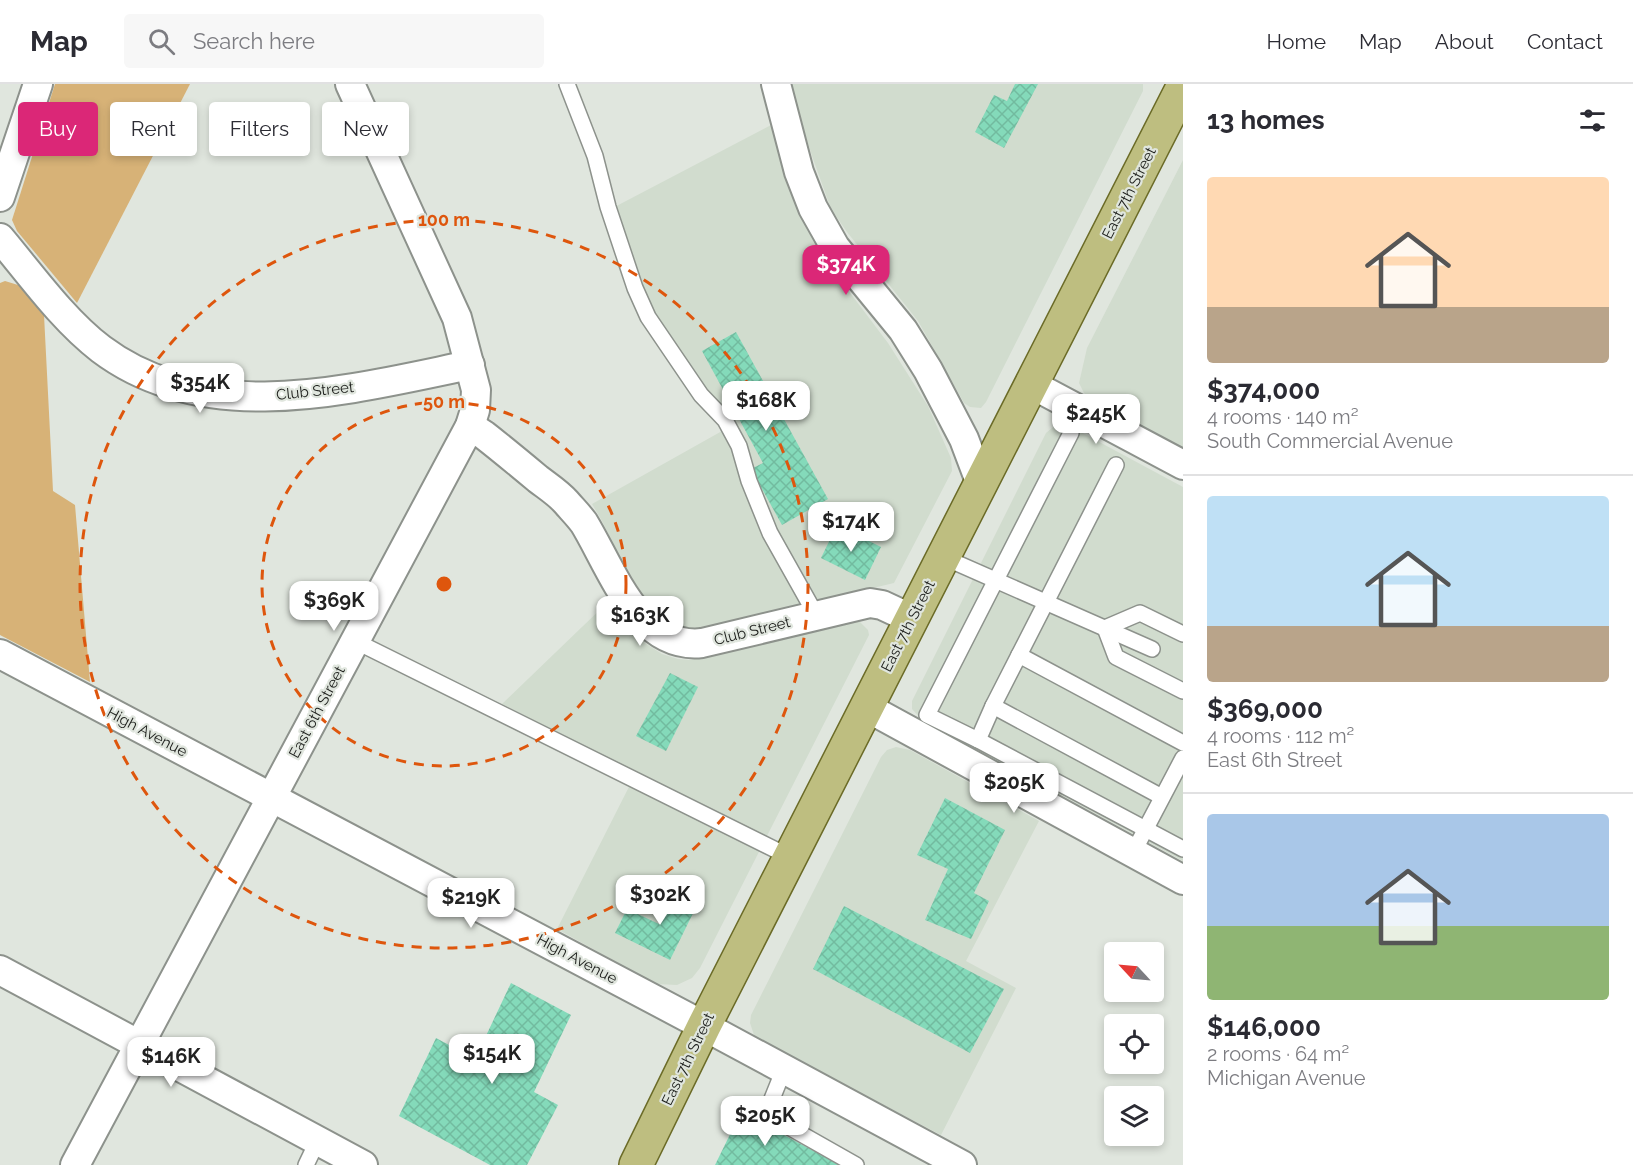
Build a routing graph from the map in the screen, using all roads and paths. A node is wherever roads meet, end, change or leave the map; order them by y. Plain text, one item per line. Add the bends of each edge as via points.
1 (38, 84) edge
2 (350, 84) edge
3 (567, 84) edge
4 (776, 84) edge
5 (1177, 96) edge
6 (0, 197) edge
7 (0, 238) edge
8 (470, 364) junction
9 (1031, 384) junction
10 (470, 426) junction
11 (1071, 433) dead end
12 (1116, 465) dead end
13 (1183, 465) edge
14 (981, 484) junction
15 (944, 557) junction
16 (995, 579) junction
17 (1046, 603) junction
18 (816, 615) junction
19 (912, 619) junction
20 (1106, 628) junction
21 (1183, 634) edge
22 (355, 641) junction
23 (1152, 650) dead end
24 (0, 654) edge
25 (1019, 655) junction
26 (1183, 691) edge
27 (993, 706) junction
28 (866, 707) junction
29 (978, 740) junction
30 (1183, 743) edge
31 (1183, 758) edge
32 (1162, 797) junction
33 (272, 798) junction
34 (1139, 841) junction
35 (1183, 849) edge
36 (790, 857) junction
37 (1183, 880) edge
38 (0, 970) edge
39 (704, 1026) junction
40 (139, 1044) junction
41 (784, 1069) junction
42 (312, 1153) edge
43 (947, 1162) edge
44 (75, 1165) edge
45 (363, 1165) edge
46 (636, 1165) edge
47 (856, 1165) edge

1 - 6 street
2 - 8 street, East 6th Street via 457,318
3 - 18 lane via 648,317 701,395 725,420 739,446 770,533
4 - 14 street via 799,172 813,208 836,247 903,330 928,370 964,439
5 - 9 main road, East 7th Street
7 - 8 street, Club Street via 101,349 157,380 178,387 262,397 307,394 373,385
8 - 10 street, East 6th Street via 477,400
9 - 13 street
9 - 14 main road, East 7th Street
10 - 18 street, Club Street via 564,500 583,522 640,616 675,642 702,643
10 - 22 street, East 6th Street
11 - 16 lane
12 - 17 lane
14 - 15 main road, East 7th Street
15 - 16 lane
15 - 19 main road, East 7th Street
16 - 17 lane
16 - 29 lane via 927,715
17 - 20 lane
17 - 25 lane
18 - 19 street, Club Street via 870,603
19 - 28 main road, East 7th Street
20 - 21 lane via 1140,613
20 - 23 lane
20 - 26 lane via 1116,657
22 - 33 street, East 6th Street
22 - 36 lane
24 - 33 street, High Avenue
25 - 27 lane
25 - 30 lane
27 - 29 lane
27 - 32 lane
28 - 34 street
28 - 36 main road, East 7th Street
29 - 34 lane
31 - 32 lane
32 - 34 lane
33 - 39 street, High Avenue
33 - 40 street, East 6th Street
34 - 35 lane
34 - 37 street
36 - 39 main road, East 7th Street
38 - 40 street
39 - 41 street, High Avenue
39 - 46 main road, East 7th Street
40 - 42 street
40 - 44 street, East 6th Street
41 - 43 street, High Avenue
41 - 47 lane via 766,1114
42 - 45 street

